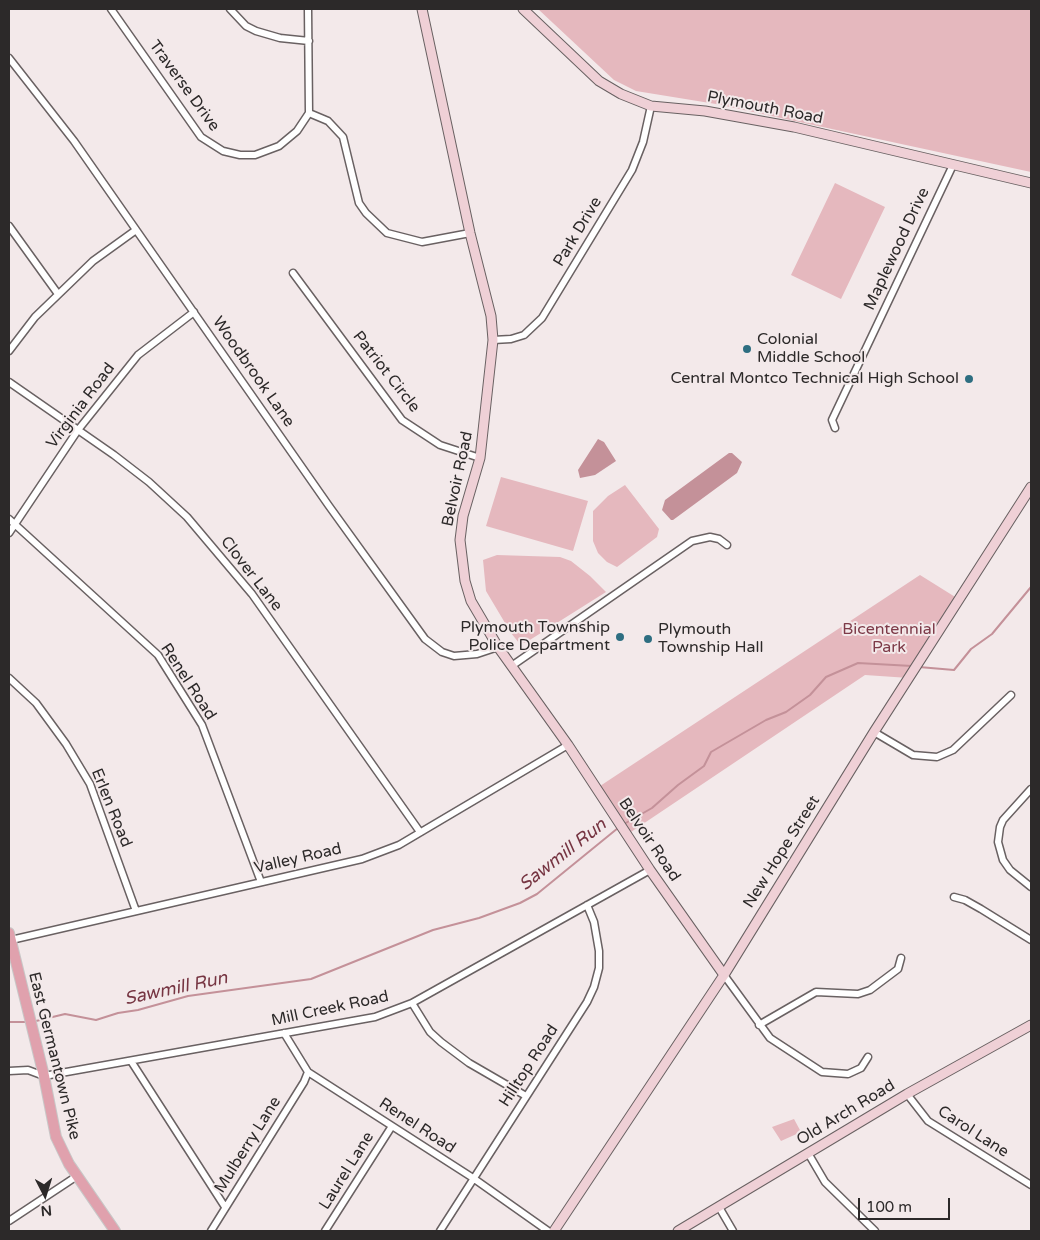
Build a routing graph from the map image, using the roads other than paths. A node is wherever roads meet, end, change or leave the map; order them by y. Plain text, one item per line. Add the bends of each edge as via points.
1 (112, 9) edge
2 (230, 9) edge
3 (308, 9) edge
4 (422, 9) edge
5 (523, 9) edge
6 (309, 41) junction
7 (9, 58) edge
8 (651, 106) junction
9 (309, 113) junction
10 (953, 165) junction
11 (1031, 183) edge
12 (9, 226) edge
13 (136, 230) junction
14 (470, 233) junction
15 (293, 273) dead end
16 (58, 294) junction
17 (194, 312) junction
18 (493, 340) junction
19 (9, 351) edge
20 (9, 382) edge
21 (835, 428) dead end
22 (78, 430) junction
23 (480, 458) junction
24 (1031, 486) edge
25 (9, 519) edge
26 (15, 523) junction
27 (9, 533) edge
28 (727, 545) dead end
29 (498, 647) junction
30 (513, 665) junction
31 (9, 678) edge
32 (1011, 696) dead end
33 (874, 732) junction
34 (568, 745) junction
35 (1031, 789) edge
36 (420, 832) junction
37 (650, 870) junction
38 (261, 882) junction
39 (1031, 887) edge
40 (954, 898) dead end
41 (587, 905) junction
42 (136, 911) junction
43 (10, 936) edge
44 (1031, 940) edge
45 (902, 958) dead end
46 (724, 975) junction
47 (412, 1003) junction
48 (759, 1025) junction
49 (1031, 1025) edge
50 (284, 1033) junction
51 (868, 1056) dead end
52 (131, 1061) junction
53 (9, 1071) edge
54 (308, 1072) junction
55 (44, 1076) junction
56 (907, 1094) junction
57 (526, 1096) junction
58 (392, 1126) junction
59 (808, 1153) junction
60 (76, 1176) junction
61 (473, 1178) junction
62 (1031, 1185) edge
63 (719, 1206) junction
64 (225, 1207) junction
65 (9, 1222) edge
66 (115, 1231) edge
67 (211, 1231) edge
68 (325, 1231) edge
69 (440, 1231) edge
70 (548, 1231) edge
71 (554, 1231) edge
72 (678, 1231) edge
73 (733, 1231) edge
74 (875, 1231) edge

1 - 9 street, Traverse Drive via 201,137 223,151 240,155 268,152 288,140
2 - 6 street via 256,32
3 - 6 street
4 - 14 street, Belvoir Road
5 - 8 street, Plymouth Road via 599,81
6 - 9 street
7 - 13 street, Woodbrook Lane via 74,141
8 - 10 street, Plymouth Road via 705,111 794,127
8 - 18 street, Park Drive via 643,142 632,170 542,318 524,335
9 - 14 street via 328,121 343,137 359,203 387,233 422,242
10 - 11 street, Plymouth Road
10 - 21 street, Maplewood Drive via 832,420
12 - 16 street
13 - 16 street via 93,261
13 - 17 street, Woodbrook Lane
14 - 18 street, Belvoir Road via 491,316
15 - 23 street, Patriot Circle via 402,420 440,445
16 - 19 street
17 - 22 street, Virginia Road via 138,355
17 - 29 street, Woodbrook Lane via 425,639 442,652 454,656 477,654
18 - 23 street, Belvoir Road
20 - 22 street, Clover Lane
22 - 26 street, Virginia Road
22 - 36 street, Clover Lane via 149,482 221,555
23 - 29 street, Belvoir Road via 463,516 460,559 471,601
24 - 33 street, New Hope Street
25 - 26 street, Renel Road
26 - 27 street, Virginia Road
26 - 38 street, Renel Road via 158,654 202,725
28 - 30 street via 710,537 692,541
29 - 30 street, Belvoir Road
30 - 34 street, Belvoir Road
31 - 42 street, Erlen Road via 36,703 90,784
32 - 33 street via 953,750 937,757 913,755
33 - 46 street, New Hope Street
34 - 36 street, Valley Road
34 - 37 street, Belvoir Road
35 - 39 street via 1003,820 998,834 1003,860
36 - 38 street, Valley Road via 362,859
37 - 41 street, Mill Creek Road
37 - 46 street, Belvoir Road
38 - 42 street, Valley Road
40 - 44 street via 965,900
41 - 47 street, Mill Creek Road
41 - 57 street, Hilltop Road via 599,951 594,987 588,1002
42 - 43 street, Valley Road
43 - 55 main road, East Germantown Pike
45 - 48 street via 898,969 870,990 858,994 816,992
46 - 48 street
46 - 71 street, New Hope Street
47 - 50 street, Mill Creek Road via 375,1017
47 - 57 street via 430,1032 441,1042
48 - 51 street via 770,1038 822,1072 848,1074 862,1068
49 - 56 street, Old Arch Road
50 - 52 street, Mill Creek Road
50 - 54 street, Renel Road
52 - 55 street, Mill Creek Road
52 - 64 street
53 - 55 street via 28,1070
54 - 58 street, Renel Road
54 - 64 street, Mulberry Lane
55 - 60 main road, East Germantown Pike via 56,1137
56 - 59 street, Old Arch Road
56 - 62 street, Carol Lane via 928,1121
57 - 61 street, Hilltop Road
58 - 61 street, Renel Road
58 - 68 street, Laurel Lane
59 - 63 street, Old Arch Road
59 - 74 street via 825,1182
60 - 65 street
60 - 66 main road, East Germantown Pike
61 - 69 street, Hilltop Road
61 - 70 street, Renel Road
63 - 72 street, Old Arch Road
63 - 73 street
64 - 67 street, Mulberry Lane

